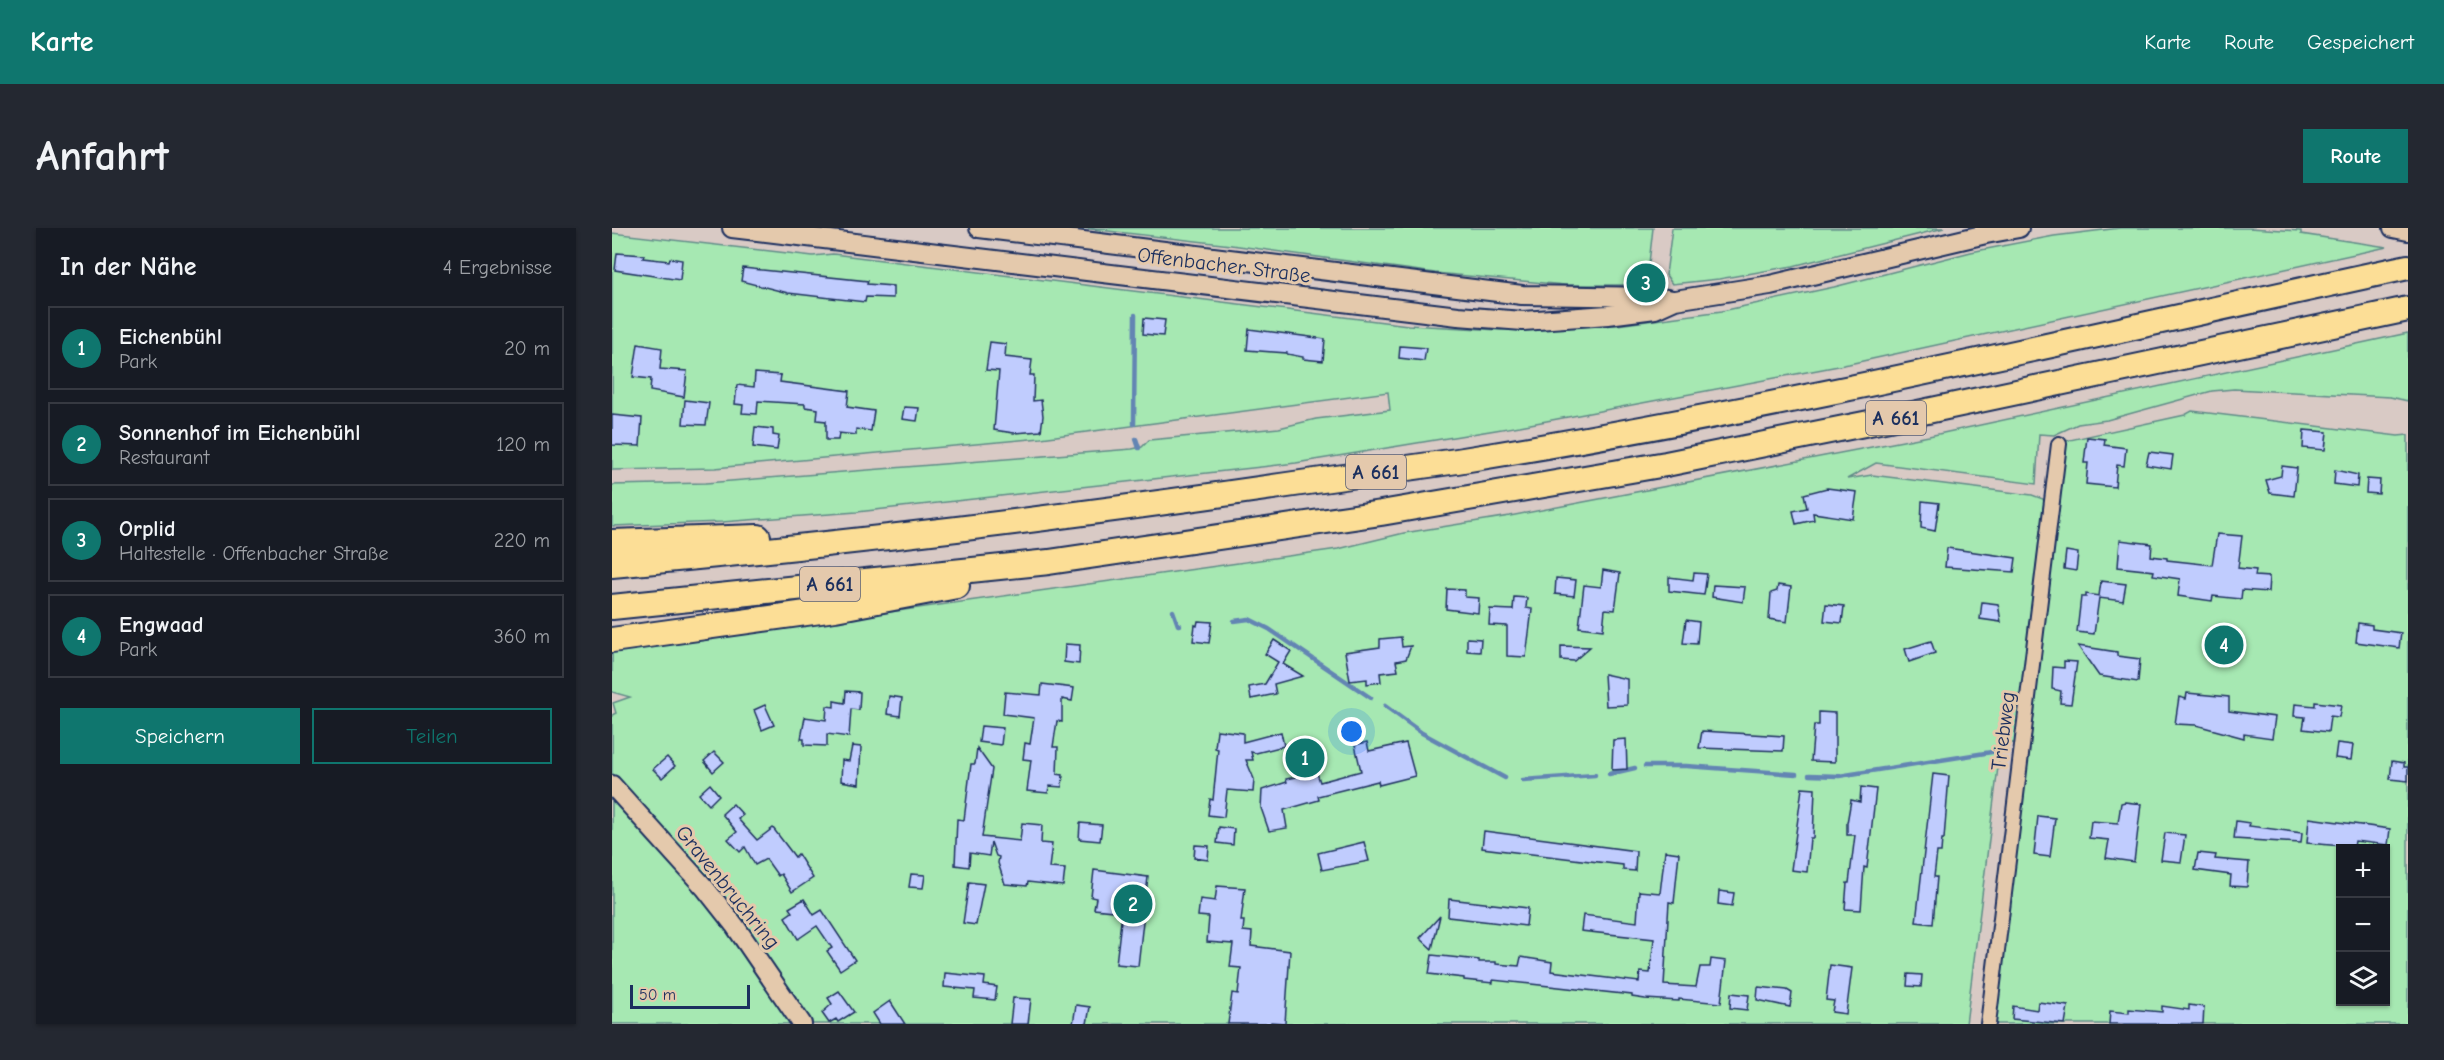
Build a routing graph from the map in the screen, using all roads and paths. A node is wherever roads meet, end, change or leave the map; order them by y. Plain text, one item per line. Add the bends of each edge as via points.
1 (732, 228) edge
2 (979, 228) edge
3 (2019, 228) edge
4 (2393, 228) edge
5 (2408, 231) edge
6 (2408, 267) edge
7 (1675, 300) junction
8 (2408, 309) edge
9 (2058, 444) dead end
10 (901, 536) junction
11 (612, 542) edge
12 (1049, 562) junction
13 (612, 564) edge
14 (612, 607) edge
15 (612, 640) edge
16 (612, 784) edge
17 (802, 1024) edge
18 (1988, 1024) edge

1 - 7 main road, Offenbacher Straße via 1489,319 1523,321 1608,315 1655,309
2 - 7 main road, Offenbacher Straße via 1522,295
3 - 7 main road, Offenbacher Straße via 1770,285
4 - 5 main road
6 - 10 highway, A 661 via 1888,380 1457,461 1163,504
8 - 12 highway, A 661 via 1666,464 1381,513
9 - 18 street, Triebweg
10 - 11 highway
10 - 13 highway, A 661
12 - 14 highway, A 661
12 - 15 highway via 936,591
16 - 17 main road, Gravenbruchring via 705,888

